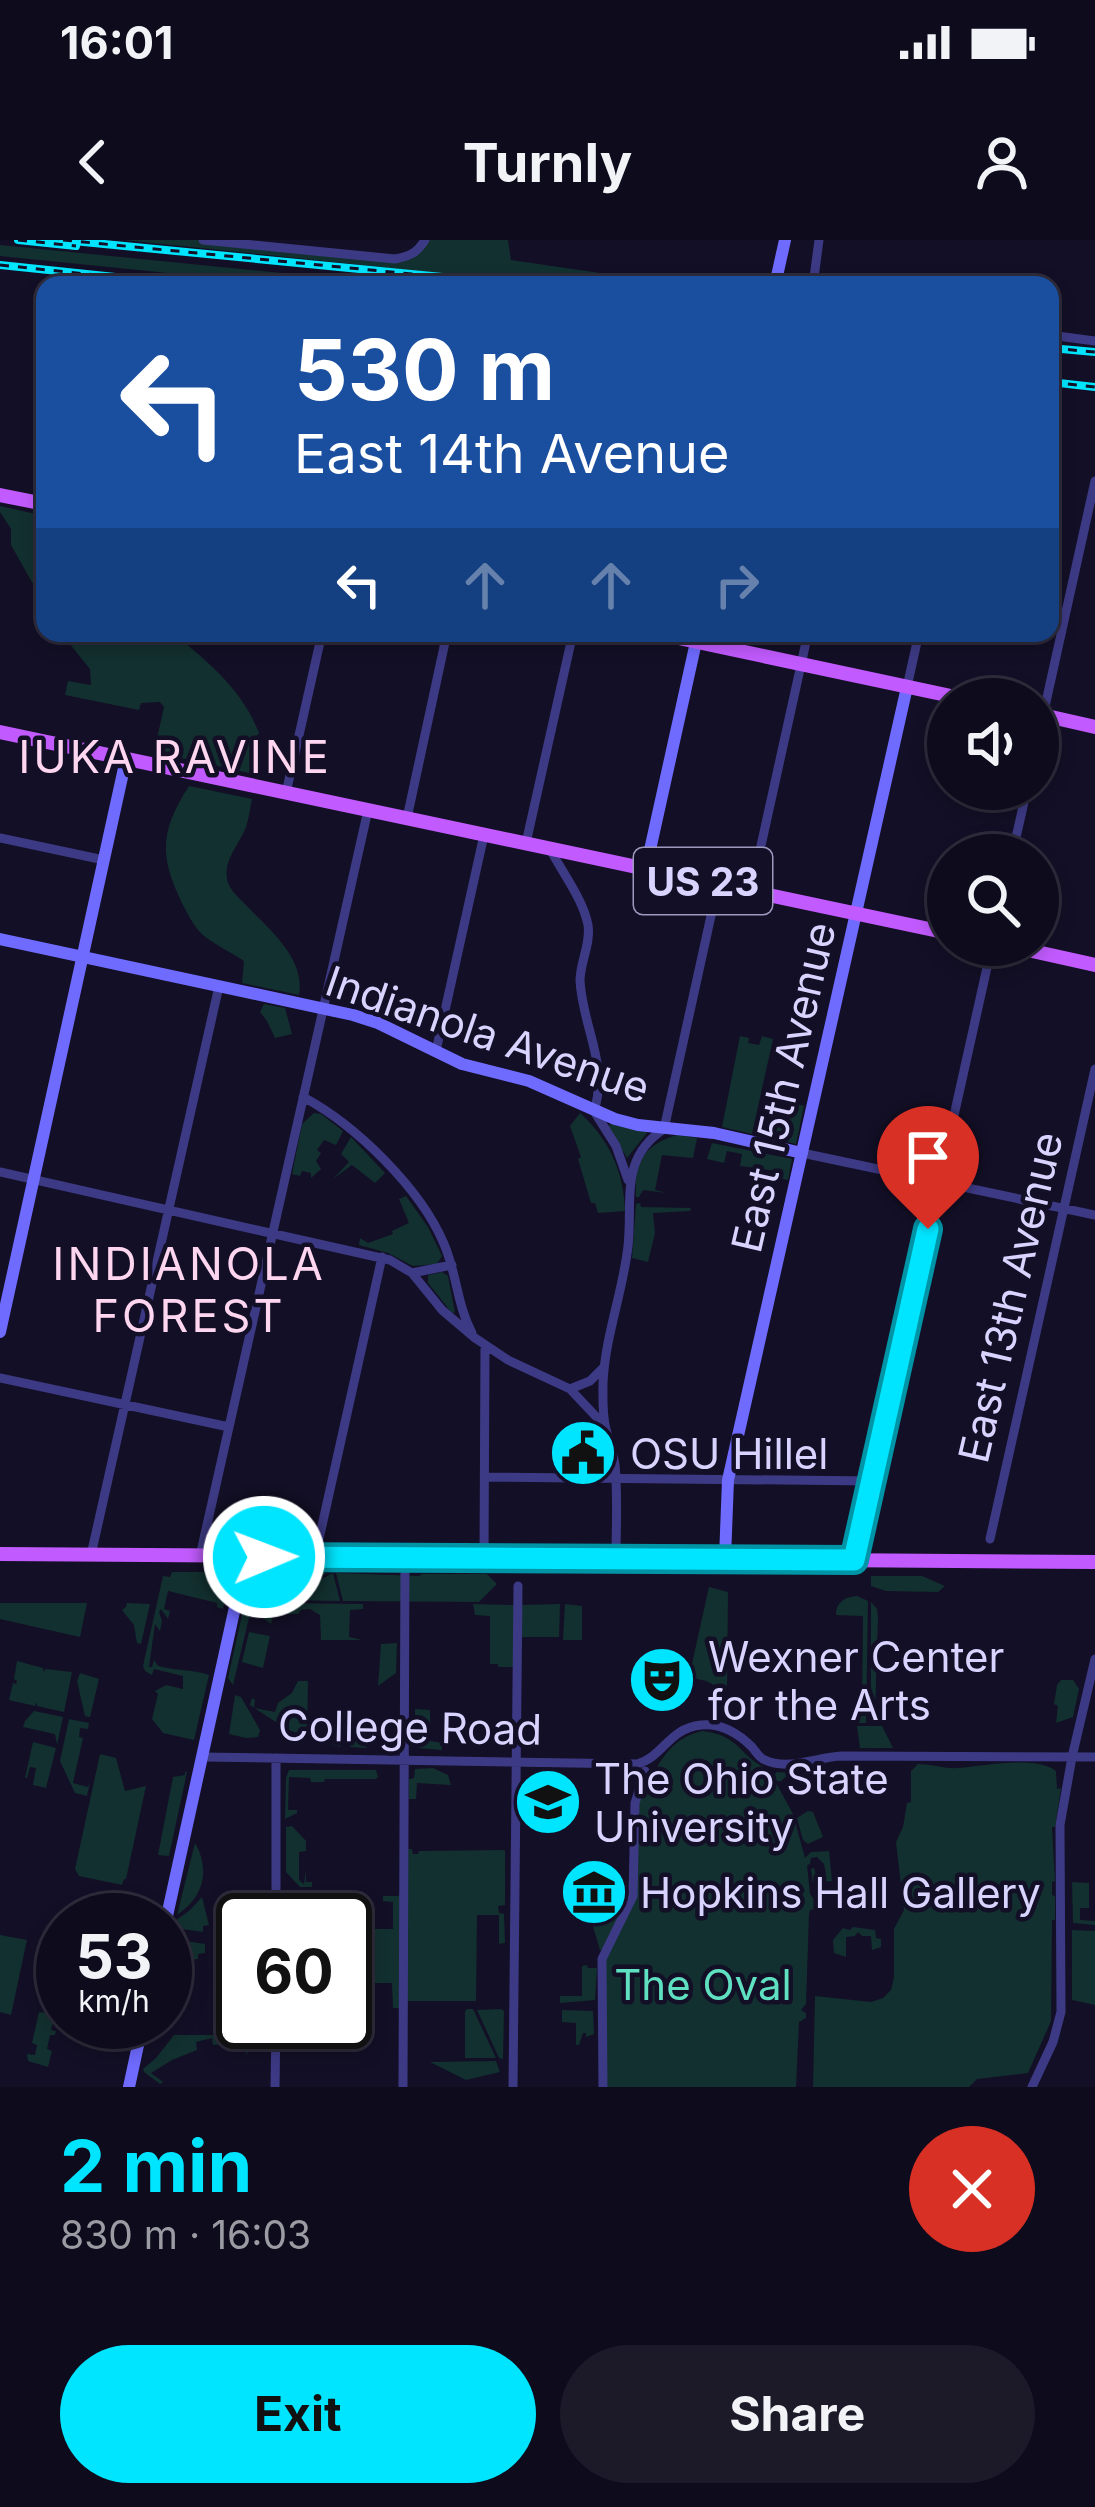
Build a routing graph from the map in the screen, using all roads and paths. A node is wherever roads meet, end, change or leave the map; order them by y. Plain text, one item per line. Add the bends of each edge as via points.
1 (203, 240) edge
2 (785, 240) edge
3 (819, 240) edge
4 (422, 245) edge
5 (777, 276) edge
6 (814, 276) edge
7 (1059, 336) edge
8 (1095, 340) edge
9 (1095, 481) edge
10 (0, 496) edge
11 (36, 502) edge
12 (1059, 637) edge
13 (320, 642) edge
14 (445, 642) edge
15 (570, 642) edge
16 (696, 642) edge
17 (716, 642) edge
18 (806, 642) edge
19 (917, 642) edge
20 (1058, 642) edge
21 (801, 664) junction
22 (1050, 678) edge
23 (907, 687) junction
24 (927, 691) edge
25 (1059, 719) edge
26 (1095, 727) edge
27 (0, 732) edge
28 (126, 759) junction
29 (286, 793) junction
30 (368, 810) junction
31 (406, 818) junction
32 (484, 835) junction
33 (0, 838) edge
34 (526, 844) junction
35 (550, 849) junction
36 (104, 860) junction
37 (646, 868) junction
38 (718, 884) junction
39 (751, 891) junction
40 (856, 913) junction
41 (927, 928) edge
42 (0, 939) edge
43 (1059, 956) edge
44 (82, 957) junction
45 (1095, 964) edge
46 (987, 966) edge
47 (219, 986) junction
48 (316, 1006) junction
49 (436, 1052) junction
50 (1095, 1069) edge
51 (304, 1096) junction
52 (594, 1111) junction
53 (664, 1129) junction
54 (802, 1153) junction
55 (0, 1172) edge
56 (34, 1179) junction
57 (939, 1182) junction
58 (630, 1188) junction
59 (1064, 1208) junction
60 (169, 1209) junction
61 (1095, 1215) edge
62 (273, 1233) junction
63 (382, 1257) junction
64 (452, 1265) junction
65 (412, 1273) junction
66 (0, 1332) edge
67 (480, 1341) junction
68 (604, 1367) junction
69 (0, 1378) edge
70 (570, 1389) junction
71 (125, 1404) junction
72 (604, 1425) junction
73 (229, 1427) junction
74 (484, 1478) junction
75 (616, 1478) junction
76 (728, 1480) junction
77 (872, 1480) junction
78 (319, 1539) junction
79 (990, 1539) dead end
80 (0, 1554) edge
81 (91, 1555) junction
82 (200, 1556) junction
83 (305, 1556) junction
84 (329, 1556) junction
85 (405, 1556) junction
86 (484, 1556) junction
87 (246, 1557) junction
88 (616, 1558) junction
89 (725, 1558) junction
90 (854, 1560) junction
91 (1095, 1562) edge
92 (518, 1586) dead end
93 (1095, 1659) edge
94 (202, 1757) junction
95 (1072, 1757) junction
96 (1095, 1757) edge
97 (276, 1758) junction
98 (405, 1760) junction
99 (515, 1762) junction
100 (645, 1771) dead end
101 (172, 1893) edge
102 (276, 1893) edge
103 (137, 2049) edge
104 (275, 2049) edge
105 (129, 2087) edge
106 (275, 2087) edge
107 (403, 2087) edge
108 (513, 2087) edge
109 (603, 2087) edge
110 (1032, 2087) edge

1 - 4 street via 395,259
2 - 5 street
3 - 6 street
7 - 8 street
9 - 12 street
10 - 11 main road
13 - 29 street
14 - 31 street
15 - 34 street
16 - 37 street
17 - 21 main road
18 - 21 street
19 - 23 street, East 15th Avenue
20 - 22 street
21 - 23 main road
21 - 39 street
23 - 24 main road
23 - 40 street, East 15th Avenue
25 - 26 main road
27 - 28 main road, US 23
28 - 29 main road, US 23
28 - 36 street
29 - 30 main road, US 23
30 - 31 main road, US 23
30 - 48 street
31 - 32 main road, US 23
32 - 34 main road, US 23
32 - 49 street
33 - 36 street
34 - 35 main road, US 23
35 - 37 main road, US 23
35 - 52 street via 588,922 580,978 600,1076
36 - 44 street
37 - 38 main road, US 23
38 - 39 main road, US 23
38 - 53 street
39 - 40 main road, US 23
40 - 41 main road, US 23
40 - 54 street, East 15th Avenue
42 - 44 street, Indianola Avenue
43 - 45 main road
44 - 47 street, Indianola Avenue
44 - 56 street
46 - 57 street
47 - 48 street, Indianola Avenue
47 - 60 street
48 - 49 street, Indianola Avenue via 378,1023
48 - 51 street
49 - 52 street, Indianola Avenue
50 - 59 street, East 13th Avenue
51 - 62 street
51 - 64 street via 393,1172 436,1228
52 - 53 street, Indianola Avenue
52 - 58 street
53 - 54 street, Indianola Avenue
53 - 58 street via 639,1153
54 - 57 street, Indianola Avenue
54 - 76 street, East 15th Avenue
55 - 56 street
56 - 60 street
56 - 66 street
57 - 59 street, Indianola Avenue
57 - 77 street
58 - 68 street via 628,1250
59 - 61 street, Indianola Avenue
59 - 79 street, East 13th Avenue
60 - 62 street
60 - 71 street
62 - 63 street
62 - 73 street
63 - 65 street
63 - 78 street
64 - 65 street
64 - 67 street via 459,1304
65 - 67 street
67 - 70 street
67 - 74 street
68 - 70 street
68 - 72 street
69 - 71 street
70 - 72 street
71 - 73 street
71 - 81 street
72 - 75 street
73 - 82 street
74 - 75 street
74 - 86 street
75 - 76 street
75 - 88 street
76 - 77 street
76 - 89 street, East 15th Avenue
77 - 90 street
78 - 83 street
78 - 84 street
80 - 81 main road
81 - 82 main road
82 - 87 main road
83 - 84 main road
83 - 87 main road
84 - 85 main road
85 - 86 main road
85 - 98 street
86 - 88 main road
87 - 94 street
88 - 89 main road
89 - 90 main road
90 - 91 main road
92 - 99 street
93 - 95 street
94 - 97 street, College Road
94 - 101 street
95 - 96 street, College Road
95 - 99 street, College Road via 775,1762 707,1724 680,1731 642,1763
95 - 110 street via 1060,1832 1060,2012
97 - 98 street, College Road
97 - 102 street
98 - 99 street, College Road
98 - 107 street
99 - 108 street
100 - 109 street via 635,1803 633,1896 602,1959
103 - 105 street
104 - 106 street

